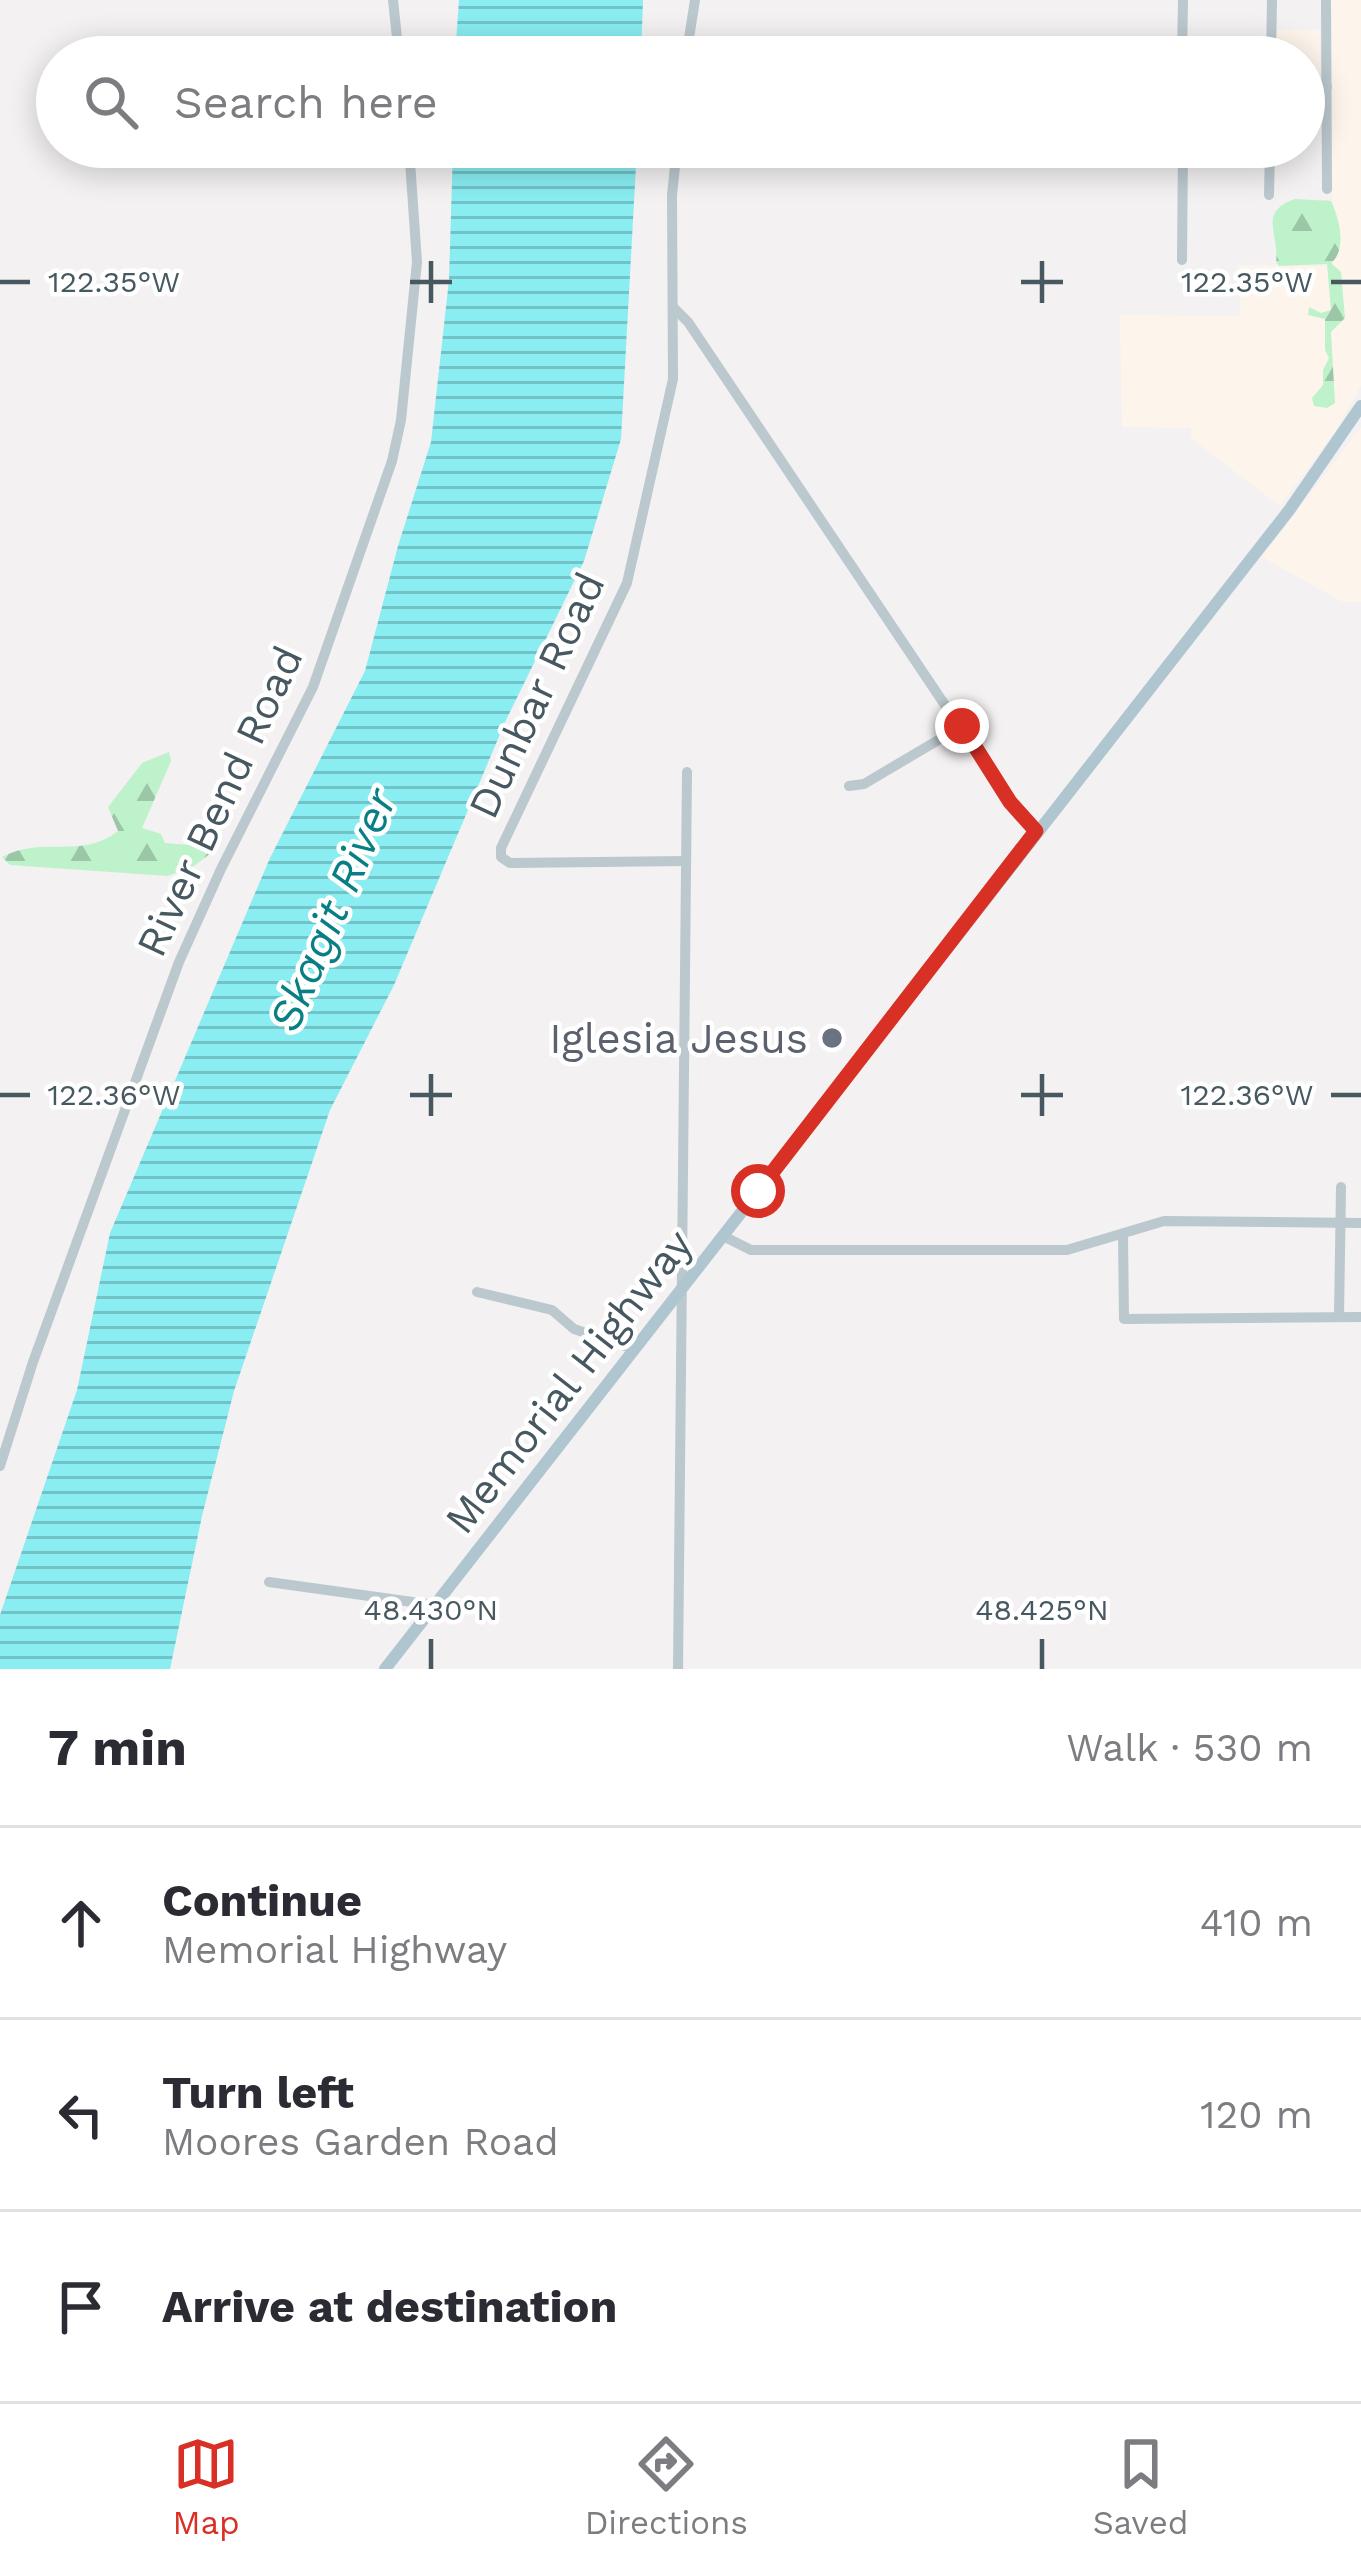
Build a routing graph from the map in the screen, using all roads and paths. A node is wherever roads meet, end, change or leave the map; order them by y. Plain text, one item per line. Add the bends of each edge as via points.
1 (393, 0) edge
2 (695, 0) edge
3 (1183, 0) edge
4 (1272, 0) edge
5 (1326, 0) edge
6 (397, 36) edge
7 (689, 36) edge
8 (1182, 36) edge
9 (1271, 36) edge
10 (1327, 87) joint
11 (411, 168) edge
12 (675, 168) edge
13 (1183, 168) edge
14 (1270, 168) edge
15 (1327, 189) dead end
16 (1269, 195) dead end
17 (1182, 260) dead end
18 (674, 308) junction
19 (1361, 406) edge
20 (962, 726) junction
21 (687, 772) dead end
22 (849, 786) dead end
23 (1036, 831) junction
24 (686, 861) junction
25 (1341, 1187) dead end
26 (1340, 1223) junction
27 (1361, 1223) edge
28 (723, 1235) junction
29 (1123, 1235) junction
30 (682, 1288) junction
31 (477, 1292) dead end
32 (1339, 1317) junction
33 (1361, 1317) edge
34 (634, 1349) junction
35 (0, 1466) edge
36 (269, 1582) dead end
37 (434, 1605) junction
38 (385, 1669) edge
39 (678, 1669) edge

1 - 6 street
2 - 7 street
3 - 8 street
4 - 9 street
5 - 10 street
10 - 15 street
11 - 35 street, River Bend Road via 417,262 392,460 313,687 179,962
12 - 18 street, Dunbar Road
13 - 17 street
14 - 16 street
18 - 20 street
18 - 24 street, Dunbar Road via 673,379 627,583 501,857
19 - 23 main road, Memorial Highway via 1290,509
20 - 22 street
20 - 23 street
21 - 24 street
23 - 28 main road, Memorial Highway
24 - 30 street
25 - 26 street
26 - 27 street
26 - 29 street via 1163,1221
26 - 32 street
28 - 29 street via 751,1250 1067,1250
28 - 30 main road, Memorial Highway
29 - 32 street via 1124,1318
30 - 34 main road, Memorial Highway
30 - 39 street
31 - 34 street via 551,1310 574,1329
32 - 33 street
34 - 37 main road, Memorial Highway
36 - 37 street
37 - 38 main road, Memorial Highway

